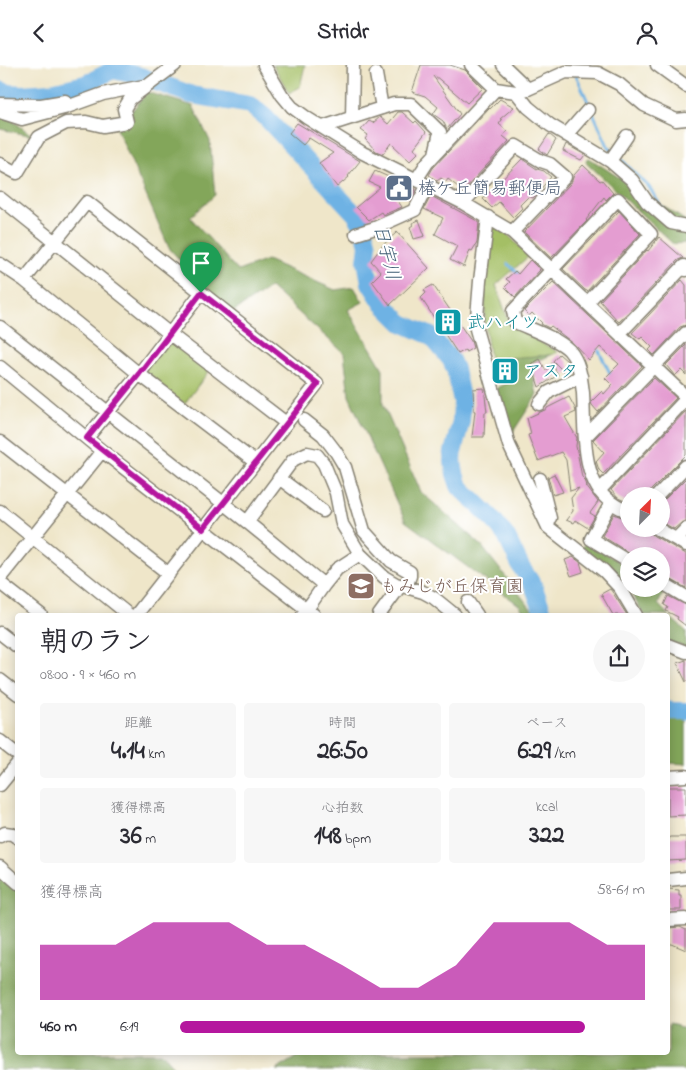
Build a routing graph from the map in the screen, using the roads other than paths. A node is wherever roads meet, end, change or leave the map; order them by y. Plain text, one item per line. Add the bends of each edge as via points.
1 (176, 65) edge
2 (264, 65) edge
3 (353, 65) edge
4 (471, 65) edge
5 (503, 65) edge
6 (658, 65) edge
7 (376, 74) dead end
8 (147, 85) junction
9 (686, 86) edge
10 (496, 89) junction
11 (522, 90) junction
12 (103, 94) junction
13 (0, 104) edge
14 (382, 108) junction
15 (588, 110) dead end
16 (0, 112) edge
17 (352, 118) junction
18 (686, 119) edge
19 (323, 127) junction
20 (566, 135) junction
21 (627, 136) dead end
22 (435, 154) junction
23 (614, 156) junction
24 (0, 164) edge
25 (421, 183) junction
26 (0, 198) edge
27 (463, 203) junction
28 (488, 217) junction
29 (686, 226) edge
30 (512, 232) junction
31 (356, 234) dead end
32 (55, 242) junction
33 (0, 264) edge
34 (552, 269) junction
35 (686, 270) edge
36 (24, 280) junction
37 (201, 293) junction
38 (587, 303) junction
39 (0, 327) edge
40 (620, 333) junction
41 (686, 333) edge
42 (170, 334) junction
43 (0, 367) edge
44 (655, 367) junction
45 (139, 374) junction
46 (581, 376) junction
47 (686, 398) edge
48 (538, 405) dead end
49 (108, 412) junction
50 (304, 420) dead end
51 (286, 423) junction
52 (586, 437) junction
53 (87, 438) junction
54 (0, 442) edge
55 (330, 444) junction
56 (102, 451) junction
57 (317, 455) junction
58 (255, 462) junction
59 (686, 466) edge
60 (279, 478) junction
61 (540, 479) dead end
62 (666, 487) edge
63 (600, 491) junction
64 (68, 495) junction
65 (224, 503) junction
66 (611, 503) junction
67 (620, 508) edge
68 (0, 511) edge
69 (323, 511) dead end
70 (247, 522) junction
71 (360, 522) junction
72 (548, 527) junction
73 (344, 528) junction
74 (203, 529) junction
75 (686, 529) edge
76 (670, 536) edge
77 (33, 537) junction
78 (681, 542) edge
79 (360, 554) junction
80 (620, 557) edge
81 (169, 574) junction
82 (0, 578) edge
83 (0, 583) edge
84 (324, 585) junction
85 (403, 586) junction
86 (670, 587) edge
87 (686, 597) edge
88 (468, 602) dead end
89 (38, 613) edge
90 (127, 613) edge
91 (138, 613) edge
92 (308, 613) edge
93 (381, 613) edge
94 (453, 613) edge
95 (476, 613) edge
96 (633, 613) edge
97 (0, 633) edge
98 (15, 645) edge
99 (670, 646) edge
100 (686, 652) edge
101 (0, 680) edge
102 (15, 691) edge
103 (0, 741) edge
104 (15, 753) edge
105 (15, 767) edge
106 (686, 776) edge
107 (670, 777) edge
108 (0, 785) edge
109 (0, 836) edge
110 (15, 836) edge
111 (0, 867) edge
112 (686, 878) edge
113 (15, 880) edge
114 (670, 880) edge
115 (686, 919) edge
116 (670, 920) edge

1 - 8 street
2 - 19 street via 292,107
3 - 17 street
4 - 10 street
5 - 11 street
6 - 9 street
7 - 14 street
8 - 12 street
8 - 24 street via 130,99 124,109 127,122 103,126 66,123 39,137 17,173
10 - 11 street
10 - 22 street
11 - 18 street via 575,72 598,73 619,84 644,105 676,120
11 - 20 street via 528,107
12 - 13 street via 41,105
12 - 16 street via 64,109 22,119
14 - 17 street
14 - 22 street via 411,104 440,132
15 - 20 street
17 - 19 street
19 - 25 street via 363,153
20 - 23 street
21 - 23 street
22 - 25 street
23 - 29 street via 647,202 671,223
25 - 27 street
25 - 31 street via 415,210 375,229
26 - 32 street
27 - 28 street
27 - 30 street via 516,146 550,164 565,177
28 - 30 street
28 - 72 street via 476,329 509,445
30 - 34 street
32 - 36 street
32 - 37 street via 87,202
32 - 42 street
33 - 36 street
34 - 38 street
34 - 38 street via 618,199 651,234
34 - 46 street via 513,311 515,322 568,350 579,365
35 - 40 street via 684,266
36 - 45 street
37 - 42 street
37 - 51 street via 318,384
38 - 40 street
39 - 49 street
40 - 44 street
41 - 44 street
42 - 45 street
42 - 51 street
43 - 53 street
44 - 47 street
44 - 52 street
45 - 49 street
45 - 58 street
46 - 48 street via 549,391
46 - 52 street
47 - 63 street
49 - 53 street
49 - 65 street
50 - 55 street
51 - 58 street
52 - 63 street via 589,473
53 - 56 street
54 - 64 street
55 - 57 street
55 - 71 street via 345,467
56 - 64 street
56 - 74 street
57 - 60 street via 307,453 293,460
57 - 73 street via 336,493
58 - 65 street
59 - 62 street
60 - 69 street
60 - 70 street
61 - 72 street via 550,520
63 - 66 street
64 - 77 street
64 - 81 street
65 - 70 street
65 - 74 street
66 - 67 street
66 - 80 street via 590,539
68 - 77 street
70 - 84 street
71 - 73 street
71 - 85 street via 391,561 410,572
72 - 96 street via 604,571 620,588
73 - 79 street
74 - 81 street
74 - 92 street
75 - 78 street
76 - 78 street
77 - 82 street
77 - 90 street
79 - 84 street via 337,569
79 - 85 street via 384,577
81 - 91 street
83 - 89 street
84 - 92 street
85 - 93 street
85 - 94 street via 423,592
86 - 87 street
88 - 95 street
97 - 98 street
99 - 100 street
101 - 102 street
103 - 104 street
105 - 108 street
106 - 107 street
109 - 110 street via 5,833
111 - 113 street
112 - 114 street
115 - 116 street

